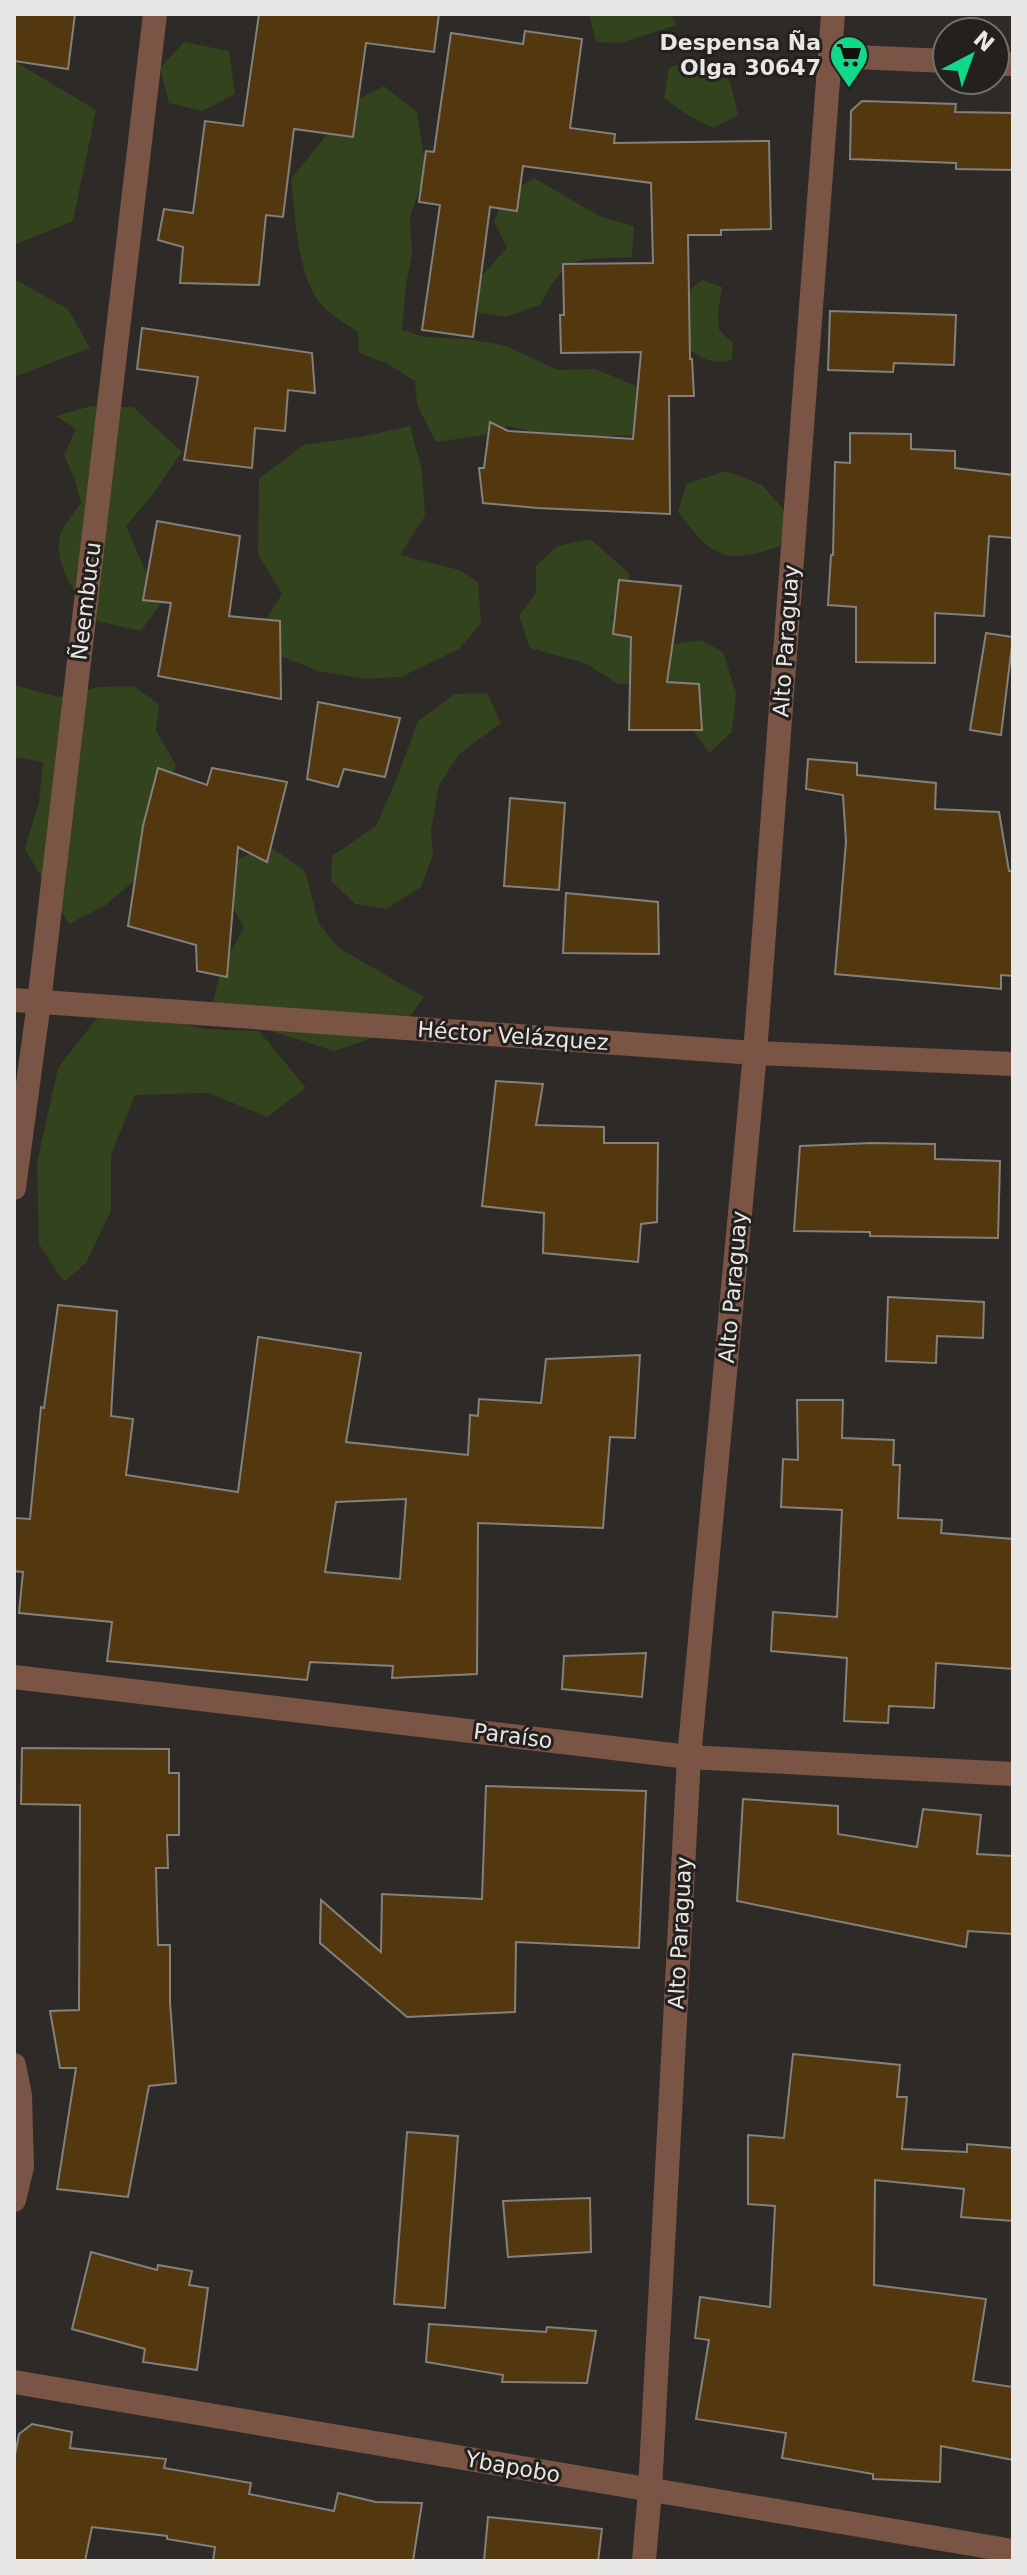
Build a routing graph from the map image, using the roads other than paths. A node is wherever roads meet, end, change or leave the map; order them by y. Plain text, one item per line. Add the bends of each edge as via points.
1 (155, 14) edge
2 (827, 15) edge
3 (831, 56) junction
4 (931, 60) edge
5 (14, 1000) edge
6 (39, 1002) junction
7 (755, 1053) junction
8 (1013, 1064) edge
9 (14, 1188) edge
10 (14, 1677) edge
11 (689, 1757) junction
12 (1013, 1774) edge
13 (14, 2065) edge
14 (14, 2200) edge
15 (14, 2382) edge
16 (650, 2490) junction
17 (1013, 2551) edge
18 (644, 2561) edge

1 - 6 street, Ñeembucu
2 - 3 street, Alto Paraguay
3 - 4 street
3 - 7 street, Alto Paraguay
5 - 6 street, Héctor Velázquez
6 - 7 street, Héctor Velázquez
6 - 9 street, Ñeembucu
7 - 8 street, Héctor Velázquez
7 - 11 street, Alto Paraguay
10 - 11 street, Paraíso
11 - 12 street, Paraíso
11 - 16 street, Alto Paraguay
13 - 14 street via 22,2167
15 - 16 street, Ybapobo
16 - 17 street, Ybapobo
16 - 18 street, Alto Paraguay

